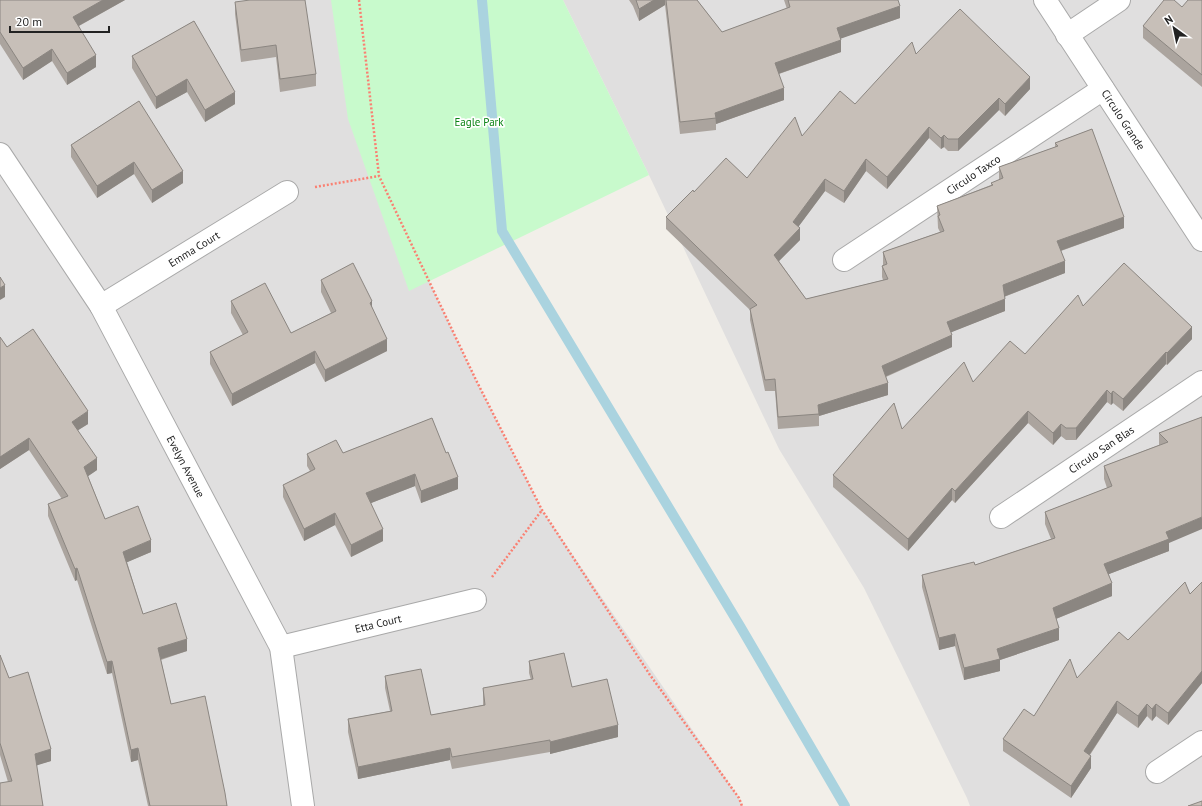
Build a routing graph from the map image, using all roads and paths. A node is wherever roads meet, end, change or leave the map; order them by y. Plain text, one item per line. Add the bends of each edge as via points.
1 (359, 0) edge
2 (1044, 0) edge
3 (1119, 0) edge
4 (1067, 34) junction
5 (1103, 89) junction
6 (0, 154) edge
7 (378, 176) junction
8 (287, 192) joint
9 (1202, 240) edge
10 (844, 260) dead end
11 (101, 306) junction
12 (1202, 382) edge
13 (542, 510) junction
14 (1001, 517) dead end
15 (475, 600) joint
16 (281, 648) junction
17 (1202, 742) edge
18 (1157, 772) dead end
19 (303, 806) edge
20 (742, 806) edge

1 - 7 path
2 - 4 street, Circulo Grande
3 - 4 street
4 - 5 street, Circulo Grande
5 - 9 street, Circulo Grande
5 - 10 street, Circulo Taxco
6 - 11 street, Evelyn Avenue
7 - 8 path
7 - 13 path
8 - 11 street, Emma Court
11 - 16 street, Evelyn Avenue
12 - 14 street, Circulo San Blas
13 - 15 path
13 - 20 path via 650,675 739,798
15 - 16 street, Etta Court
16 - 19 street, Evelyn Avenue
17 - 18 street

